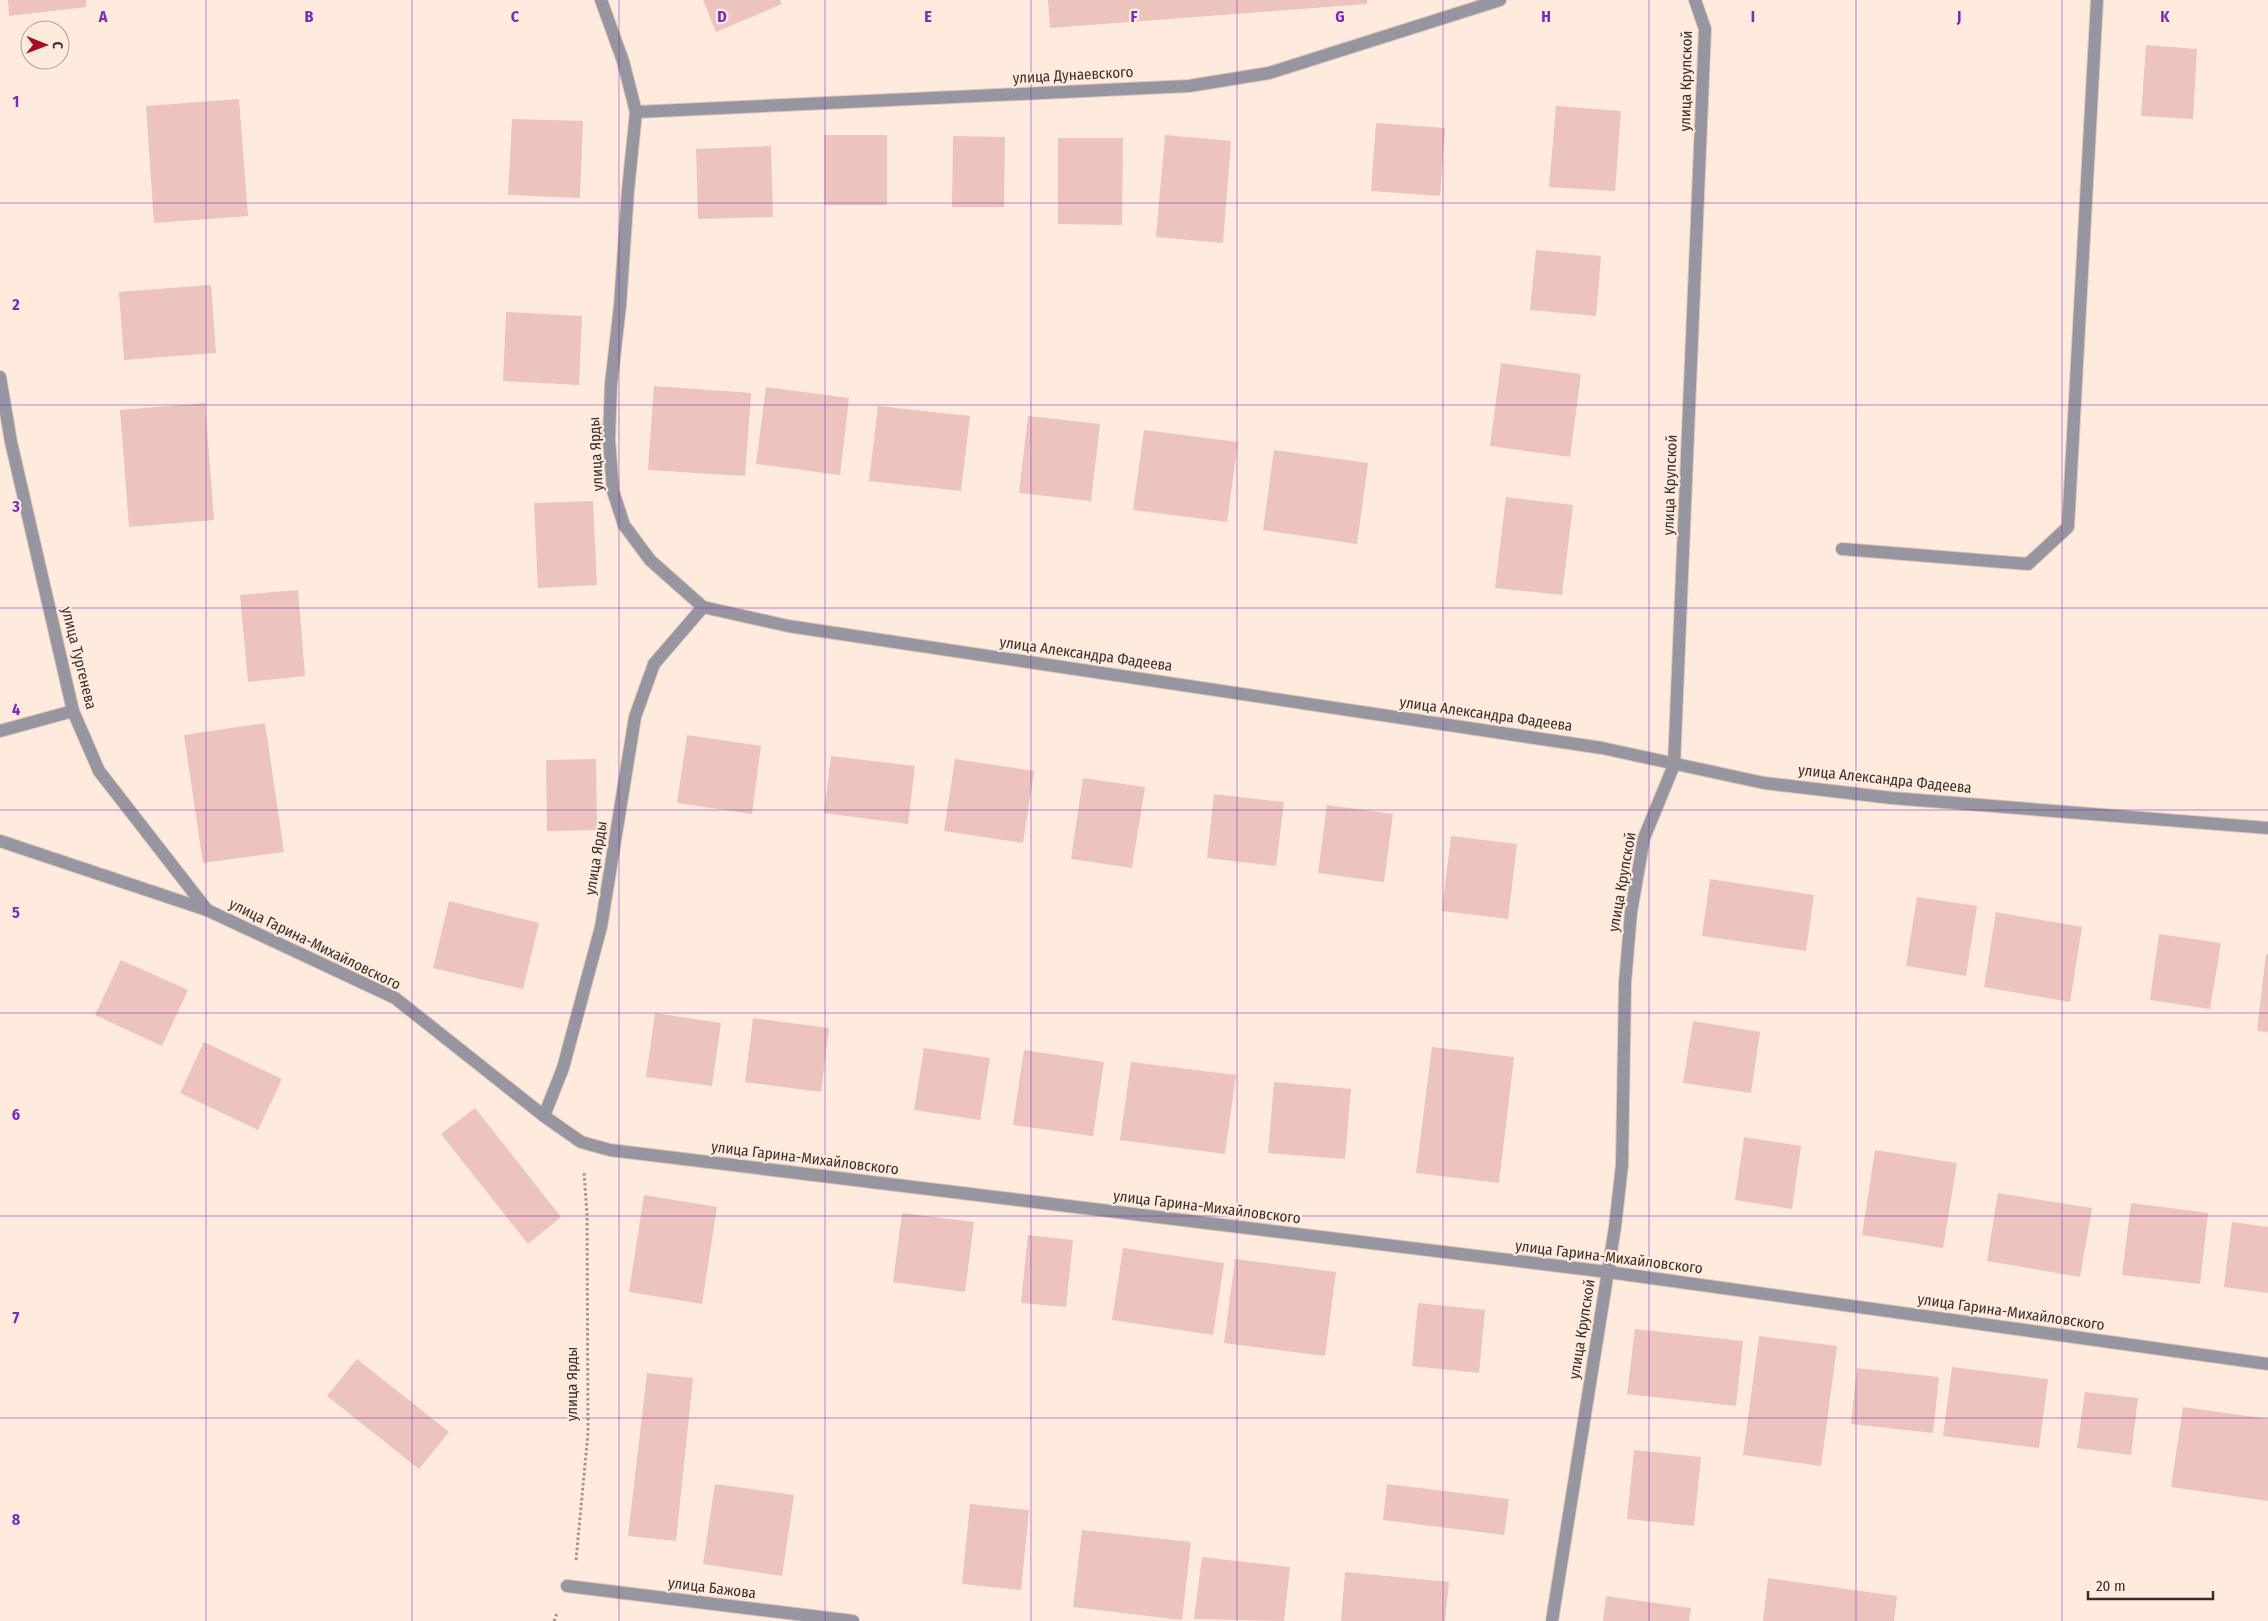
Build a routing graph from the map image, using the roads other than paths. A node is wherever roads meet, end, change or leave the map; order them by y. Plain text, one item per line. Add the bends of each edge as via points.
1 (601, 0) edge
2 (1500, 0) edge
3 (1695, 0) edge
4 (2097, 0) edge
5 (636, 112) junction
6 (0, 377) edge
7 (1842, 550) dead end
8 (703, 607) junction
9 (73, 711) junction
10 (0, 732) edge
11 (1674, 765) junction
12 (2268, 828) edge
13 (0, 841) edge
14 (207, 910) junction
15 (544, 1116) junction
16 (1608, 1272) junction
17 (2268, 1364) edge
18 (567, 1586) road end
19 (854, 1621) edge
20 (1552, 1621) edge

1 - 5 street, улица Ярды via 623,61
2 - 5 street, улица Дунаевского via 1269,73 1189,86
3 - 11 street, улица Крупской via 1705,29
4 - 7 street via 2068,528 2028,564
5 - 8 street, улица Ярды via 620,306 610,384 609,439 613,491 624,525 650,560
6 - 9 street, улица Тургенева via 11,442
8 - 11 street, улица Александра Фадеева via 788,626 1602,748
8 - 15 street, улица Ярды via 654,664 635,718 601,927 563,1068
9 - 10 street
9 - 14 street, улица Тургенева via 99,771
11 - 12 street, улица Александра Фадеева via 1764,783 1892,798
11 - 16 street, улица Крупской via 1644,838 1631,912 1622,1166
13 - 14 street, улица Гарина-Михайловского
14 - 15 street, улица Гарина-Михайловского via 395,998
15 - 16 street, улица Гарина-Михайловского via 581,1142 610,1150
16 - 17 street, улица Гарина-Михайловского
16 - 20 street, улица Крупской
18 - 19 street, улица Бажова

